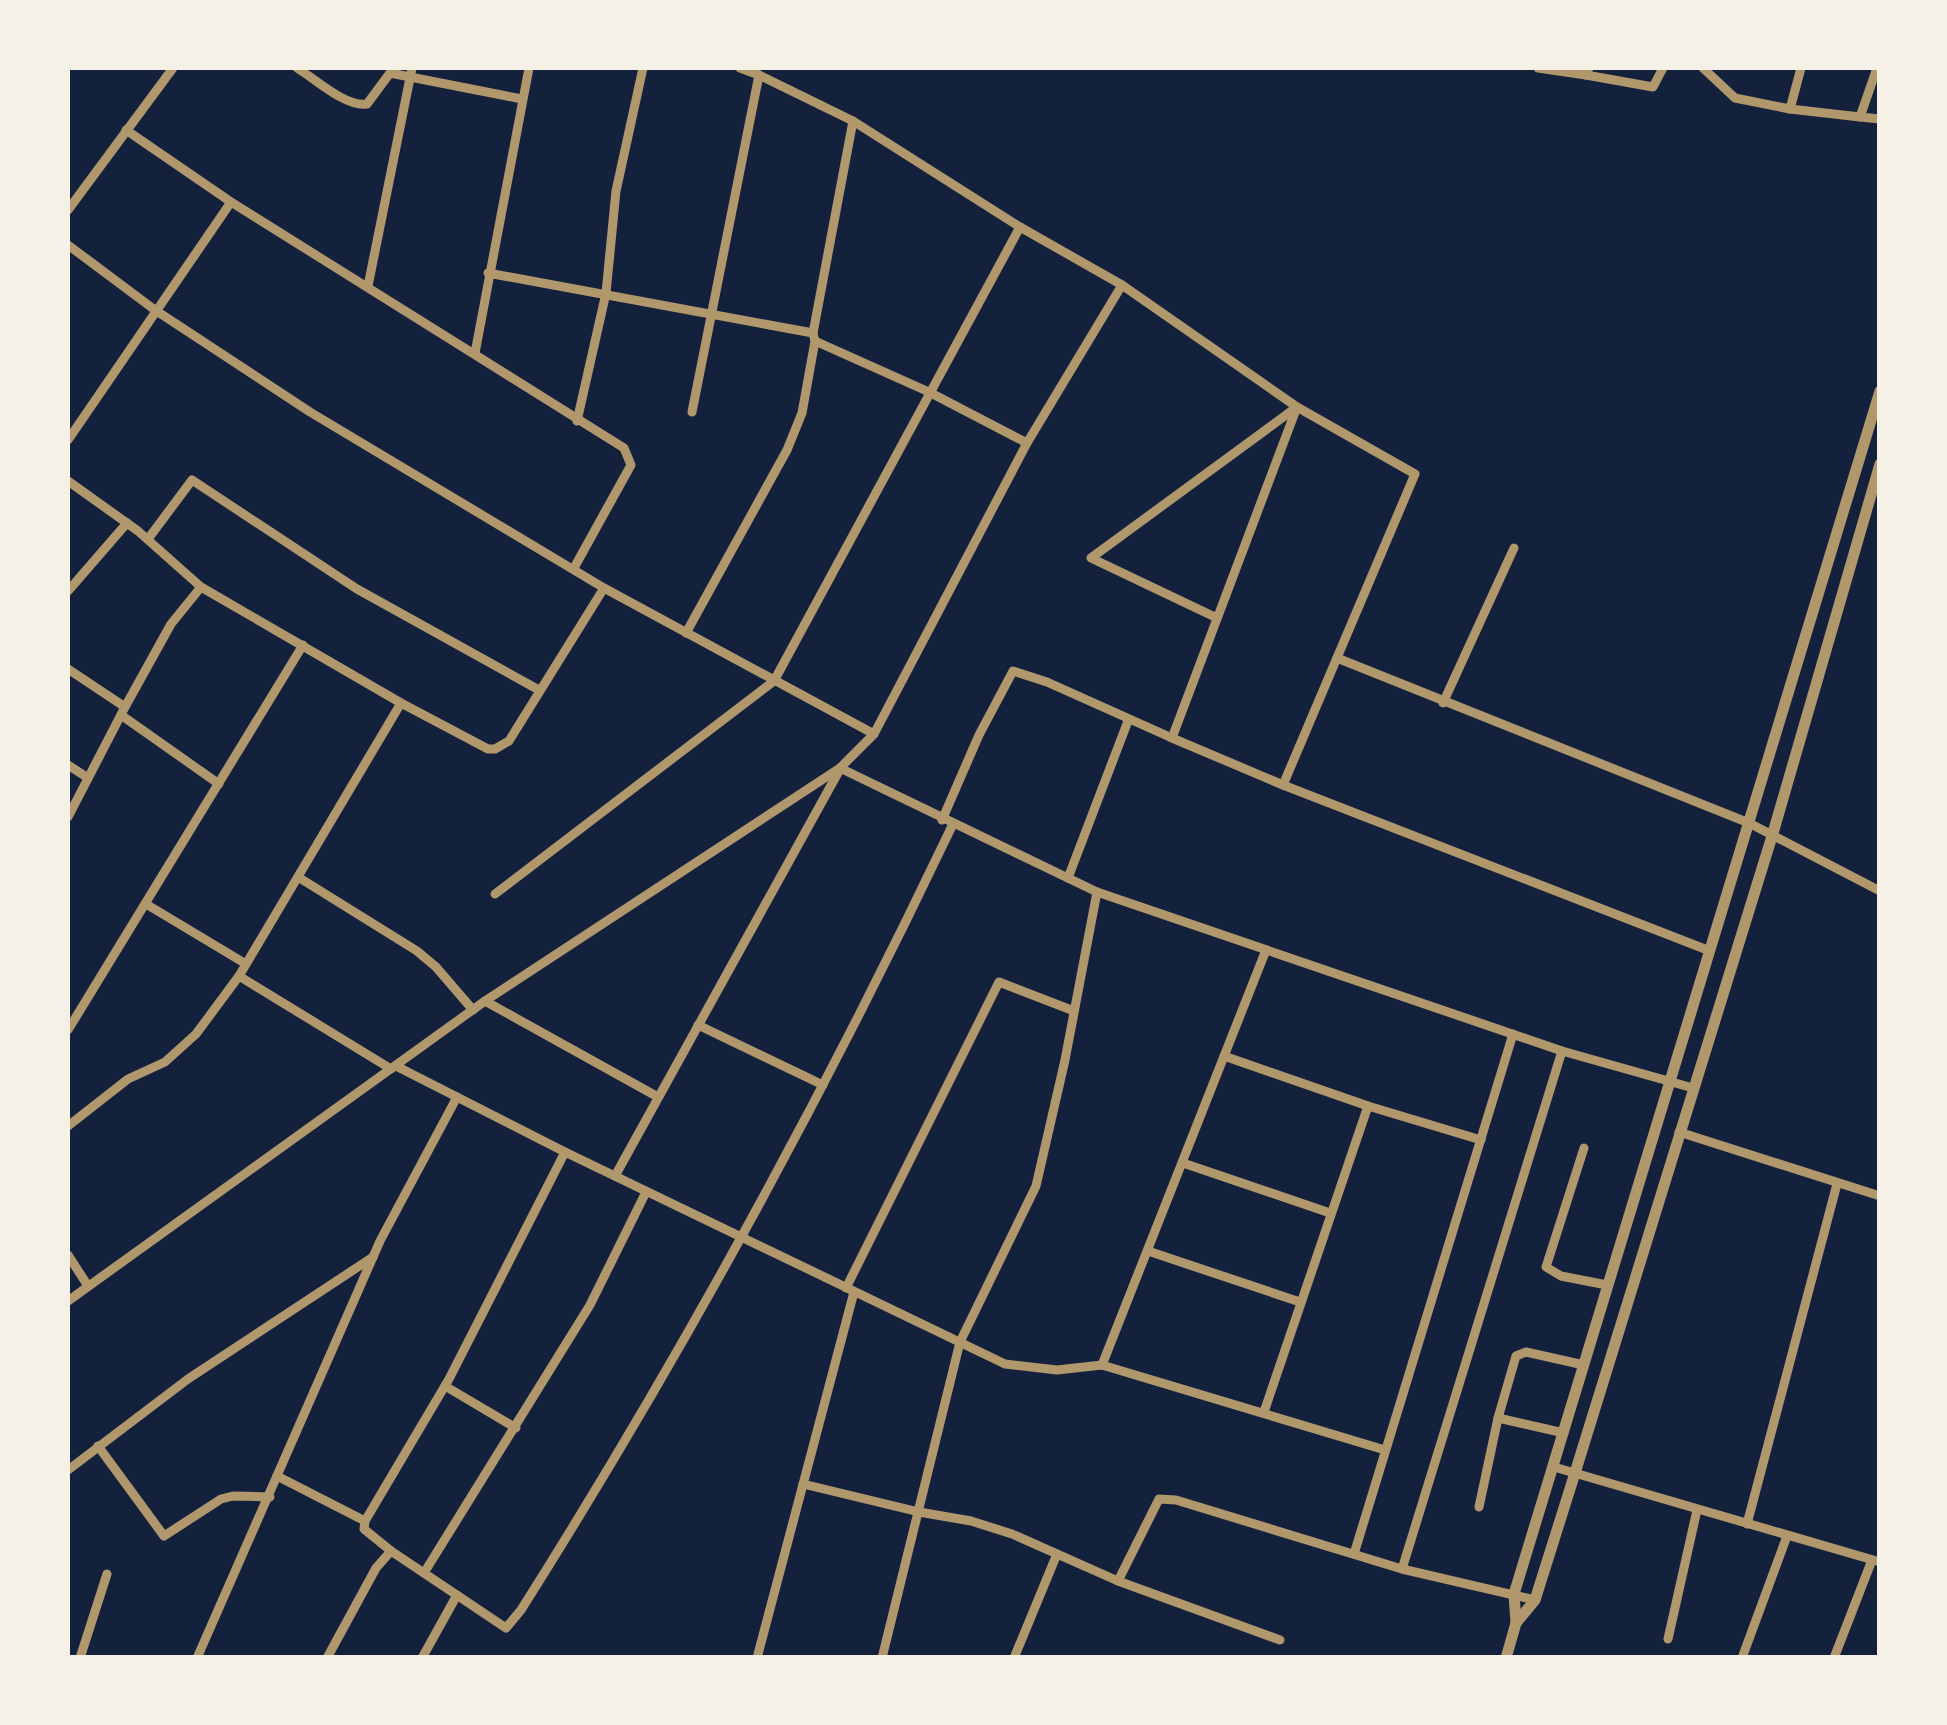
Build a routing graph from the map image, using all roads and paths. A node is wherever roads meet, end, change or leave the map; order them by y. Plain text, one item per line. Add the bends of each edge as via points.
1 (173, 68) edge
2 (298, 68) edge
3 (529, 68) edge
4 (644, 68) edge
5 (740, 68) edge
6 (1538, 68) edge
7 (1663, 68) edge
8 (1704, 68) edge
9 (1800, 68) edge
10 (1877, 68) edge
11 (1588, 72) edge
12 (411, 73) edge
13 (759, 75) junction
14 (522, 99) junction
15 (1790, 109) junction
16 (1860, 117) junction
17 (1880, 119) edge
18 (853, 122) junction
19 (126, 130) junction
20 (231, 202) junction
21 (68, 210) edge
22 (1020, 227) junction
23 (68, 245) edge
24 (488, 273) junction
25 (1122, 285) junction
26 (368, 286) junction
27 (606, 293) junction
28 (155, 310) junction
29 (712, 314) junction
30 (814, 337) junction
31 (474, 353) junction
32 (928, 392) junction
33 (1880, 392) edge
34 (1297, 407) junction
35 (692, 412) dead end
36 (577, 421) junction
37 (68, 440) edge
38 (1027, 443) junction
39 (1858, 460) junction
40 (1879, 467) edge
41 (68, 481) edge
42 (127, 523) junction
43 (148, 539) junction
44 (1514, 548) dead end
45 (574, 568) junction
46 (201, 587) junction
47 (604, 588) junction
48 (68, 591) edge
49 (1218, 618) junction
50 (686, 632) junction
51 (303, 646) junction
52 (1337, 658) junction
53 (68, 669) edge
54 (774, 681) junction
55 (538, 690) junction
56 (401, 703) junction
57 (1442, 703) junction
58 (123, 711) junction
59 (1128, 720) junction
60 (874, 734) junction
61 (1172, 738) junction
62 (68, 765) edge
63 (840, 768) junction
64 (88, 778) junction
65 (219, 784) junction
66 (1283, 785) junction
67 (68, 818) edge
68 (942, 820) junction
69 (1750, 823) junction
70 (952, 824) junction
71 (1773, 833) junction
72 (298, 877) junction
73 (1068, 878) junction
74 (1097, 892) junction
75 (1880, 892) edge
76 (495, 894) dead end
77 (146, 904) junction
78 (1266, 950) junction
79 (1710, 951) junction
80 (246, 964) junction
81 (238, 976) junction
82 (485, 1001) junction
83 (472, 1010) junction
84 (1074, 1011) junction
85 (698, 1025) junction
86 (68, 1030) edge
87 (1513, 1034) junction
88 (1562, 1050) junction
89 (1224, 1056) junction
90 (393, 1067) junction
91 (1671, 1080) junction
92 (822, 1085) junction
93 (1693, 1088) junction
94 (457, 1097) junction
95 (658, 1097) junction
96 (1368, 1106) junction
97 (68, 1126) edge
98 (1679, 1132) junction
99 (1481, 1140) junction
100 (1584, 1148) dead end
101 (565, 1152) junction
102 (1183, 1163) junction
103 (615, 1176) junction
104 (1837, 1184) junction
105 (646, 1192) junction
106 (1880, 1196) edge
107 (1330, 1213) junction
108 (741, 1238) junction
109 (1148, 1251) junction
110 (68, 1255) edge
111 (374, 1255) junction
112 (88, 1286) junction
113 (1607, 1286) junction
114 (850, 1290) junction
115 (68, 1302) edge
116 (1300, 1302) junction
117 (960, 1342) junction
118 (1102, 1365) junction
119 (1584, 1365) junction
120 (445, 1386) junction
121 (1264, 1412) junction
122 (1498, 1418) junction
123 (516, 1428) junction
124 (1564, 1433) junction
125 (98, 1446) junction
126 (1386, 1450) junction
127 (1554, 1467) junction
128 (68, 1470) edge
129 (1575, 1473) junction
130 (278, 1476) junction
131 (802, 1484) junction
132 (270, 1498) junction
133 (1479, 1507) dead end
134 (1697, 1510) junction
135 (918, 1512) junction
136 (365, 1520) junction
137 (1747, 1524) junction
138 (1787, 1536) junction
139 (391, 1552) junction
140 (1058, 1554) junction
141 (1354, 1554) junction
142 (1876, 1561) edge
143 (1402, 1569) junction
144 (424, 1573) junction
145 (107, 1574) dead end
146 (1118, 1580) junction
147 (1514, 1594) junction
148 (457, 1595) junction
149 (1536, 1600) junction
150 (1516, 1623) junction
151 (1668, 1639) dead end
152 (1280, 1640) dead end
153 (1018, 1656) edge
154 (80, 1658) edge
155 (197, 1658) edge
156 (327, 1658) edge
157 (422, 1658) edge
158 (756, 1658) edge
159 (882, 1658) edge
160 (1506, 1658) edge
161 (1742, 1658) edge
162 (1834, 1658) edge

1 - 19 street
2 - 12 street via 362,106 390,74
3 - 14 street
4 - 27 street via 616,191
5 - 13 street
6 - 11 street
7 - 11 street via 1653,87
8 - 15 street via 1735,98
9 - 15 street
10 - 16 street
12 - 14 street
12 - 26 street
13 - 18 street
13 - 29 street
14 - 24 street
15 - 16 street
16 - 17 street
18 - 22 street
18 - 30 street
19 - 20 street
19 - 21 street
20 - 26 street
20 - 28 street
22 - 25 street
22 - 32 street
23 - 28 street
24 - 27 street
24 - 31 street
25 - 34 street
25 - 38 street
26 - 31 street
27 - 29 street
27 - 36 street
28 - 37 street
28 - 45 street via 310,412
29 - 30 street
29 - 35 street
30 - 32 street
30 - 50 street via 802,412 787,450
31 - 36 street
32 - 38 street
32 - 54 street
33 - 39 street
34 - 49 street
34 - 49 street via 1090,558
34 - 52 street via 1415,474
36 - 45 street via 624,448 631,466
38 - 60 street
39 - 40 street
39 - 69 street
40 - 71 street
41 - 42 street
42 - 43 street
42 - 48 street
43 - 46 street
43 - 55 street via 192,480 357,589
44 - 57 street
45 - 47 street
46 - 51 street
46 - 58 street via 171,624
47 - 50 street
47 - 55 street
49 - 61 street
50 - 54 street
51 - 56 street
51 - 65 street
52 - 57 street
52 - 66 street
53 - 58 street
54 - 60 street
54 - 76 street
55 - 56 street via 509,741 495,749
56 - 72 street
57 - 69 street
58 - 64 street
58 - 65 street
59 - 61 street
59 - 68 street via 1013,671
59 - 73 street
60 - 63 street
61 - 66 street
62 - 64 street
63 - 68 street
63 - 82 street
63 - 85 street
64 - 67 street
65 - 77 street
66 - 79 street
68 - 70 street
69 - 71 street
69 - 79 street
70 - 73 street
70 - 92 street
71 - 75 street
71 - 93 street
72 - 80 street
72 - 83 street via 417,951
73 - 74 street
74 - 78 street
74 - 84 street
77 - 80 street
77 - 86 street
78 - 87 street
78 - 89 street
79 - 91 street
80 - 81 street
81 - 90 street
81 - 97 street via 196,1034 166,1062 128,1079
82 - 83 street
82 - 95 street
83 - 90 street
84 - 114 street via 1000,982
84 - 117 street via 1036,1186
85 - 92 street
85 - 95 street
87 - 88 street
87 - 99 street
88 - 91 street
88 - 143 street
89 - 96 street
89 - 102 street
90 - 94 street
90 - 112 street
91 - 93 street
91 - 113 street
92 - 108 street
93 - 98 street
94 - 101 street
94 - 111 street
95 - 103 street
96 - 99 street
96 - 107 street
98 - 104 street
98 - 129 street
99 - 126 street
100 - 113 street via 1546,1268
101 - 103 street
101 - 120 street
102 - 107 street
102 - 109 street
103 - 105 street
104 - 106 street
104 - 137 street
105 - 108 street
105 - 123 street via 590,1305
107 - 116 street
108 - 114 street
108 - 148 street via 521,1610 506,1628
109 - 116 street
109 - 118 street
110 - 112 street
111 - 125 street
111 - 130 street
112 - 115 street
113 - 119 street
114 - 117 street
114 - 131 street
116 - 121 street
117 - 118 street via 1005,1364 1057,1370
117 - 135 street
118 - 121 street
119 - 122 street via 1520,1354
119 - 124 street
120 - 123 street
120 - 136 street
121 - 126 street
122 - 124 street
122 - 133 street
123 - 144 street
124 - 127 street
125 - 128 street
125 - 132 street via 164,1536 221,1499
126 - 141 street
127 - 129 street
127 - 147 street
129 - 134 street
129 - 149 street
130 - 132 street
130 - 136 street
131 - 135 street
131 - 158 street
132 - 155 street
134 - 137 street
134 - 151 street
135 - 140 street via 971,1520
135 - 159 street
136 - 139 street via 364,1529
137 - 138 street
138 - 142 street
138 - 161 street
139 - 144 street
139 - 156 street
140 - 146 street
140 - 153 street
141 - 143 street
141 - 146 street via 1159,1498
142 - 162 street
143 - 147 street
144 - 148 street
145 - 154 street
146 - 152 street
147 - 149 street
147 - 150 street
148 - 157 street
149 - 150 street
150 - 160 street

